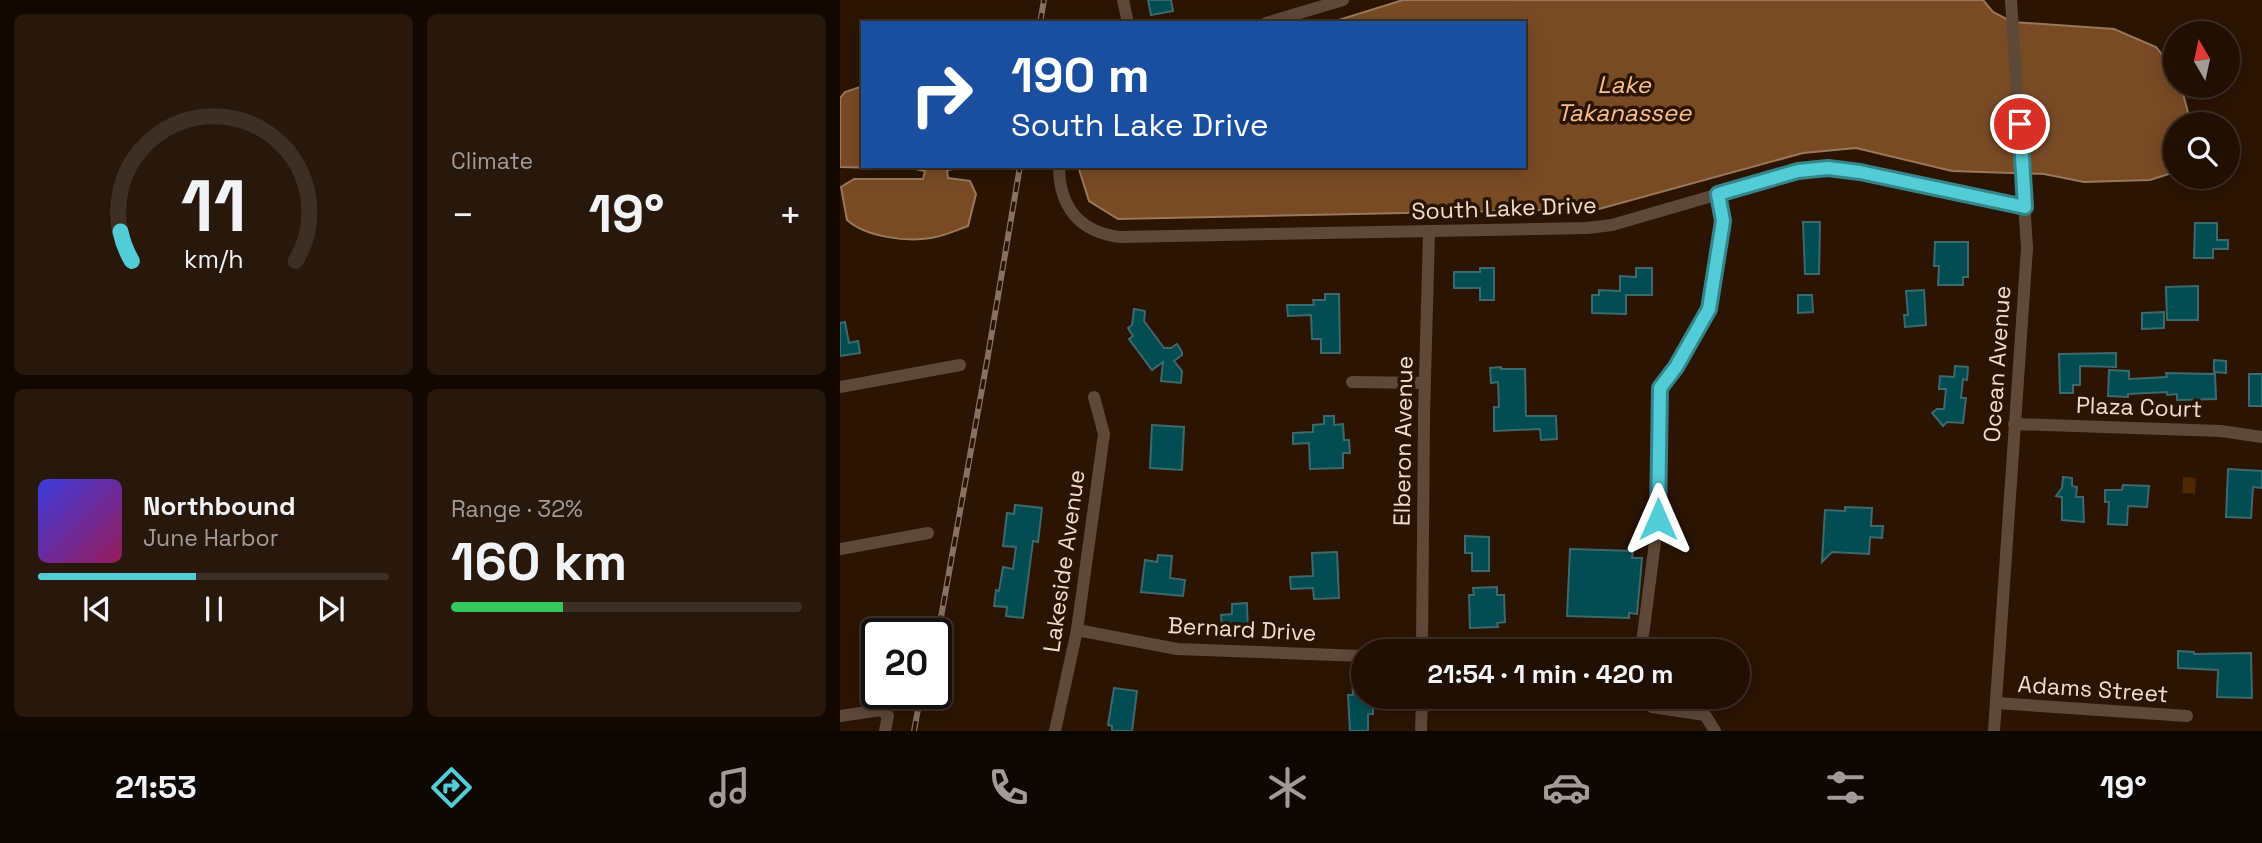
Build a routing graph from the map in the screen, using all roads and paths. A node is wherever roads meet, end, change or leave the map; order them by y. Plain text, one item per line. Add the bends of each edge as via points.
1 (1123, 0) edge
2 (1343, 0) edge
3 (2011, 0) edge
4 (1128, 21) edge
5 (1273, 21) edge
6 (1059, 168) edge
7 (1718, 194) junction
8 (2025, 207) junction
9 (1429, 232) junction
10 (960, 365) dead end
11 (1352, 382) dead end
12 (1425, 383) junction
13 (840, 387) edge
14 (1094, 397) dead end
15 (2014, 424) junction
16 (2262, 437) edge
17 (928, 533) dead end
18 (840, 550) edge
19 (1077, 630) junction
20 (1422, 639) edge
21 (1643, 639) edge
22 (1351, 656) edge
23 (1996, 703) junction
24 (1422, 709) edge
25 (1665, 709) edge
26 (840, 716) edge
27 (2187, 716) dead end
28 (885, 731) edge
29 (1055, 731) edge
30 (1421, 731) edge
31 (1715, 731) edge
32 (1994, 731) edge

1 - 4 street
2 - 5 street
3 - 8 street, Ocean Avenue
6 - 9 street, South Lake Drive via 1061,190 1072,213 1088,228 1107,236
7 - 8 street, South Lake Drive via 1798,171 1828,168
7 - 9 street, South Lake Drive via 1612,225
7 - 21 street via 1723,221 1709,309 1660,388 1658,519
8 - 15 street, Ocean Avenue via 2027,248
9 - 12 street, Elberon Avenue
10 - 13 street
11 - 12 street
12 - 20 street, Elberon Avenue
14 - 19 street, Lakeside Avenue via 1104,434
15 - 16 street, Plaza Court via 2221,431
15 - 23 street, Ocean Avenue
17 - 18 street
19 - 22 street, Bernard Drive via 1177,649
19 - 29 street, Lakeside Avenue
23 - 27 street, Adams Street
23 - 32 street, Ocean Avenue
24 - 30 street
25 - 31 street via 1704,715
26 - 28 street via 881,710 888,716

